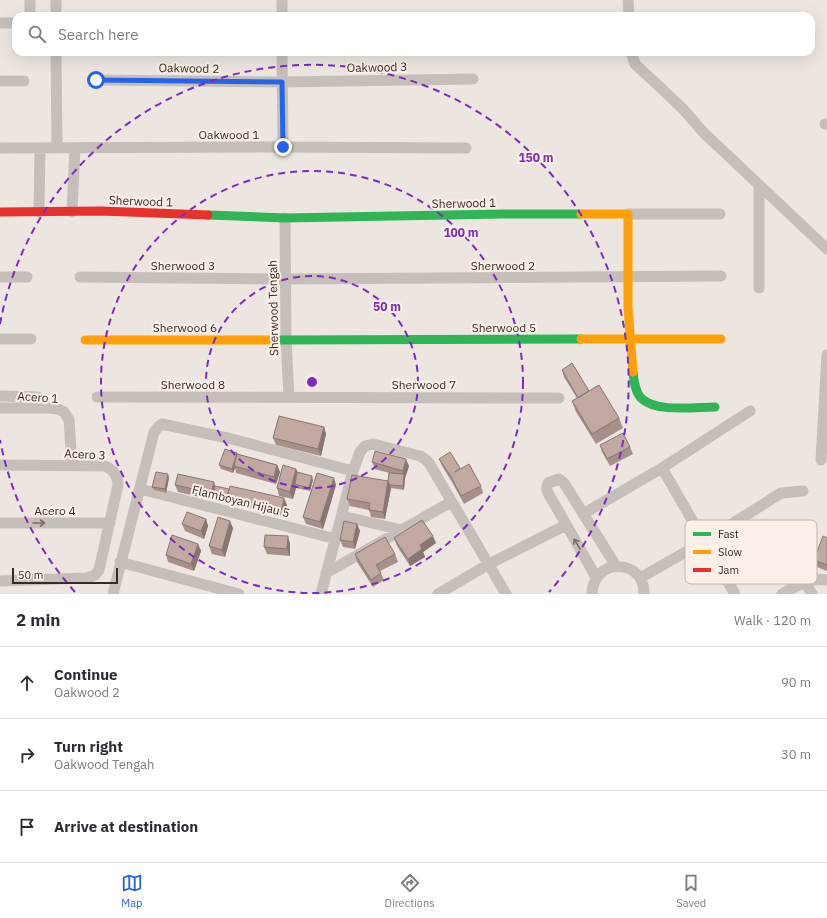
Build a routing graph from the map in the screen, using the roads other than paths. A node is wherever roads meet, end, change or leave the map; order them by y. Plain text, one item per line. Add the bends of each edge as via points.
1 (30, 0) edge
2 (56, 0) edge
3 (282, 0) edge
4 (628, 0) edge
5 (30, 12) edge
6 (56, 12) edge
7 (282, 12) edge
8 (629, 12) edge
9 (0, 23) edge
10 (12, 23) edge
11 (56, 56) edge
12 (282, 56) edge
13 (632, 56) edge
14 (473, 79) dead end
15 (96, 80) dead end
16 (0, 81) edge
17 (24, 81) dead end
18 (282, 82) junction
19 (283, 147) junction
20 (0, 148) edge
21 (40, 148) junction
22 (57, 148) junction
23 (75, 148) junction
24 (466, 148) dead end
25 (759, 185) junction
26 (0, 212) edge
27 (39, 212) junction
28 (72, 212) junction
29 (628, 214) junction
30 (720, 214) dead end
31 (284, 218) junction
32 (827, 249) edge
33 (720, 276) dead end
34 (0, 277) edge
35 (27, 277) dead end
36 (80, 277) dead end
37 (628, 277) junction
38 (285, 278) junction
39 (759, 288) dead end
40 (629, 338) junction
41 (0, 339) edge
42 (31, 339) dead end
43 (286, 339) junction
44 (722, 339) dead end
45 (85, 340) dead end
46 (827, 355) edge
47 (0, 396) edge
48 (38, 396) dead end
49 (97, 396) dead end
50 (289, 397) junction
51 (559, 398) dead end
52 (715, 407) dead end
53 (0, 408) edge
54 (750, 412) dead end
55 (821, 460) dead end
56 (0, 465) edge
57 (72, 465) junction
58 (662, 468) junction
59 (353, 471) junction
60 (140, 489) junction
61 (803, 491) dead end
62 (451, 502) junction
63 (583, 514) junction
64 (342, 516) junction
65 (693, 520) edge
66 (738, 520) edge
67 (0, 523) edge
68 (110, 523) junction
69 (566, 525) junction
70 (402, 530) junction
71 (336, 539) junction
72 (685, 552) edge
73 (120, 562) junction
74 (489, 564) junction
75 (616, 566) junction
76 (326, 573) junction
77 (596, 577) junction
78 (640, 578) junction
79 (817, 579) edge
80 (827, 580) edge
81 (0, 581) edge
82 (729, 584) edge
83 (799, 584) edge
84 (806, 584) edge
85 (113, 594) edge
86 (239, 594) edge
87 (321, 594) edge
88 (438, 594) edge
89 (506, 594) edge
90 (592, 594) edge
91 (644, 594) edge
92 (735, 594) edge
93 (782, 594) edge
94 (812, 594) edge

1 - 5 street
2 - 6 street
3 - 7 street
4 - 8 street
9 - 10 street
11 - 22 street
12 - 18 street
13 - 25 street via 635,64
14 - 18 street, Oakwood 3
15 - 18 street, Oakwood 2
16 - 17 street
18 - 19 street
19 - 23 street, Oakwood 1
19 - 24 street, Oakwood 1
20 - 21 street, Oakwood 1
21 - 22 street, Oakwood 1
21 - 27 street
22 - 23 street, Oakwood 1
23 - 28 street
25 - 32 street
25 - 39 street
26 - 27 street, Sherwood 1
27 - 28 street, Sherwood 1
28 - 31 street, Sherwood 1
29 - 30 street
29 - 31 street, Sherwood 1
29 - 37 street
31 - 38 street, Sherwood Tengah
33 - 37 street, Sherwood 2
34 - 35 street
36 - 38 street, Sherwood 3
37 - 38 street, Sherwood 2
37 - 40 street
38 - 43 street, Sherwood Tengah
40 - 43 street, Sherwood 5
40 - 44 street, Sherwood 5
40 - 52 street via 634,386 641,398 660,407
41 - 42 street
43 - 45 street, Sherwood 6
43 - 50 street, Sherwood Tengah
46 - 55 street
47 - 48 street
49 - 50 street, Sherwood 8
50 - 51 street, Sherwood 7
53 - 57 street, Acero 1 via 58,409 64,412 69,420
54 - 58 street
56 - 57 street, Acero 3
57 - 68 street, Acero 3 via 105,466 112,469 117,476 118,485
58 - 63 street
58 - 65 street
59 - 60 street via 232,439 162,424 154,432
59 - 62 street via 360,452 365,446 373,444 420,456 429,463
59 - 64 street
60 - 71 street, Flamboyan Hijau 5
60 - 73 street
61 - 66 street via 781,493
62 - 70 street
62 - 74 street
63 - 69 street via 562,480 548,483 547,491
63 - 75 street
64 - 70 street
64 - 71 street
67 -> 68 street, Acero 4
68 - 81 street via 99,570 95,575 87,578
69 - 74 street
77 -> 69 street
70 - 76 street
71 - 76 street
72 - 78 street
73 - 85 street
73 - 86 street
74 - 88 street
74 - 89 street
75 - 77 street
75 - 78 street via 634,571
76 - 87 street
77 - 90 street
78 - 91 street
79 - 80 street
82 - 92 street
83 - 93 street
84 - 94 street

